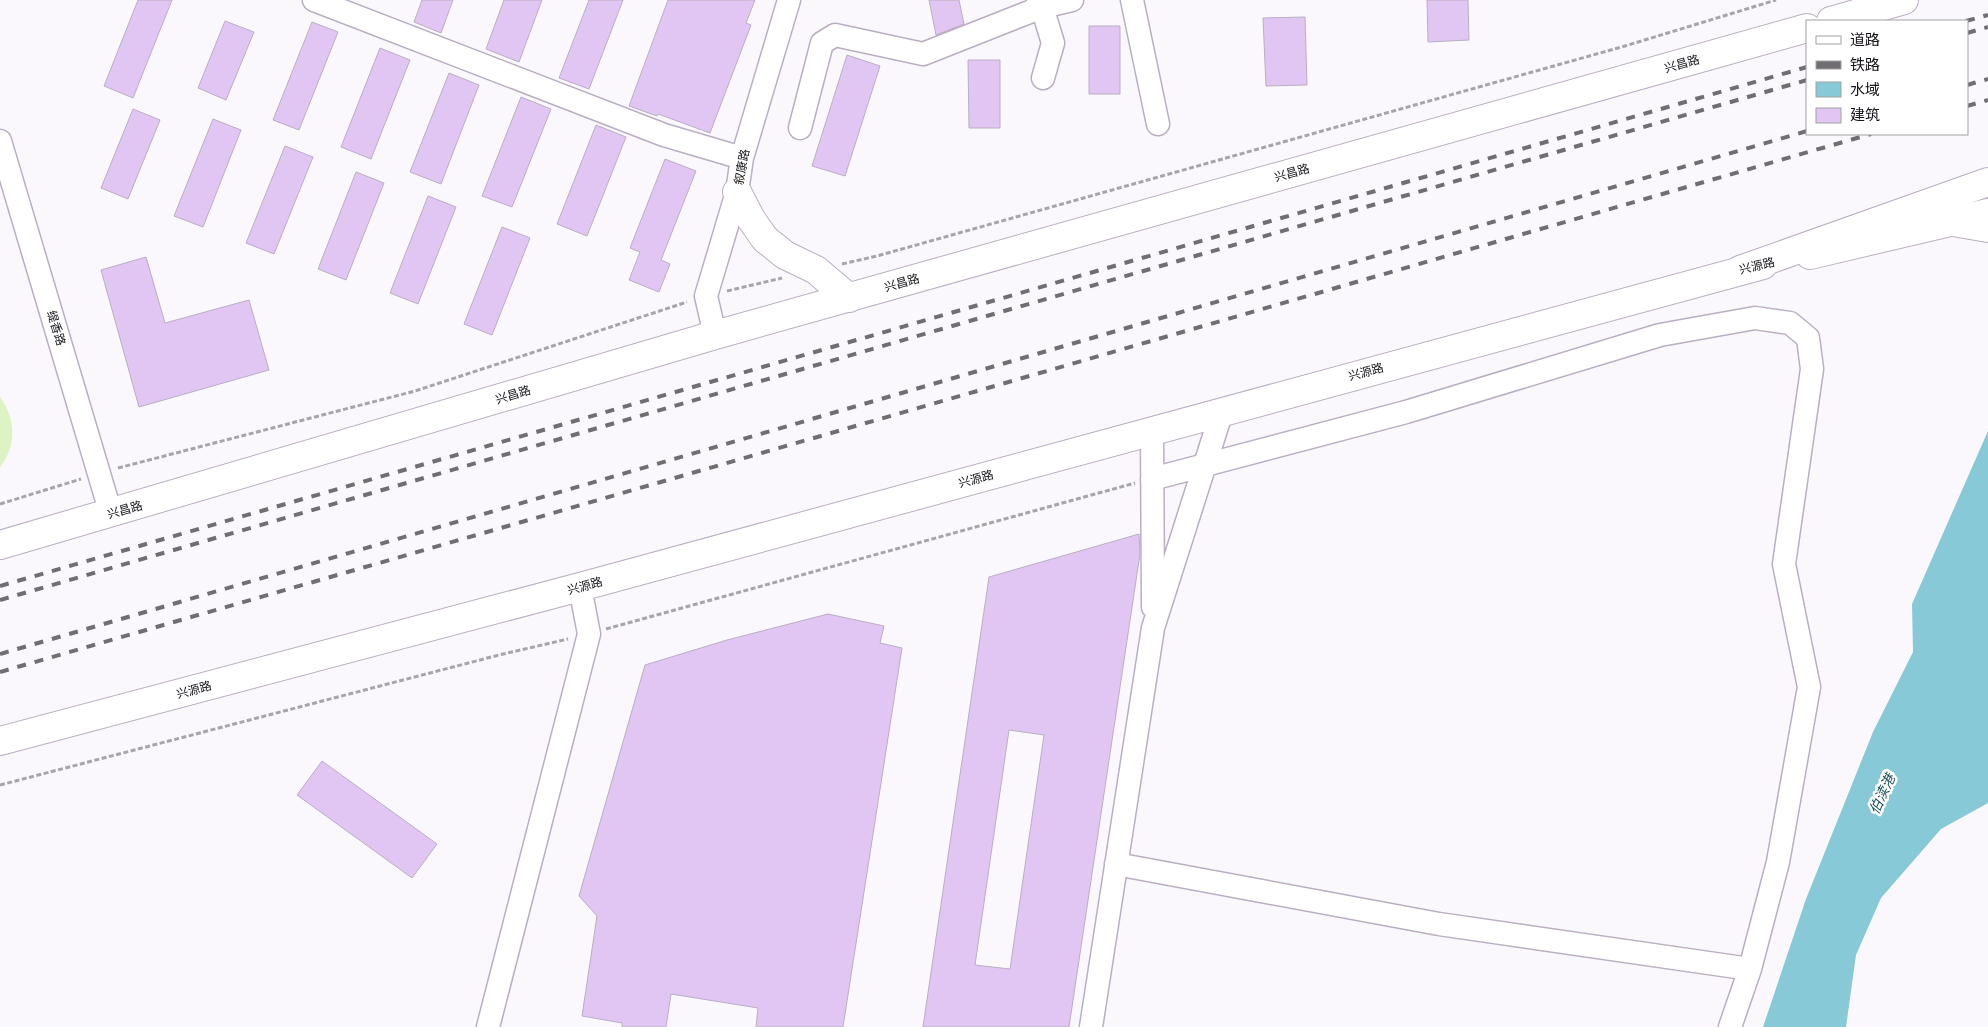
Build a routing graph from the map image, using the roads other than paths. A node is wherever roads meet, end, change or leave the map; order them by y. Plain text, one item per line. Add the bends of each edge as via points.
1 (314, 0) edge
2 (789, 0) edge
3 (1072, 0) edge
4 (1132, 0) edge
5 (1904, 0) edge
6 (1040, 3) edge
7 (1834, 20) edge
8 (1806, 28) edge
9 (1043, 78) dead end
10 (1158, 124) dead end
11 (800, 128) dead end
12 (0, 141) edge
13 (742, 158) junction
14 (1988, 182) edge
15 (737, 192) junction
16 (1988, 213) edge
17 (1988, 219) edge
18 (1953, 222) junction
19 (1988, 228) edge
20 (1740, 270) junction
21 (849, 298) junction
22 (715, 335) junction
23 (1222, 411) junction
24 (1152, 430) junction
25 (1205, 464) junction
26 (1152, 478) junction
27 (111, 514) junction
28 (0, 546) edge
29 (580, 587) junction
30 (1153, 628) junction
31 (0, 742) edge
32 (1116, 864) junction
33 (1750, 969) junction
34 (488, 1027) edge
35 (1091, 1027) edge
36 (1730, 1027) edge

1 - 13 street via 664,135
2 - 13 street, 叙康路
3 - 6 street
4 - 10 street
5 - 7 main road
6 - 9 street via 1053,43
6 - 11 street via 923,54 835,35 822,43
8 - 21 main road, 兴昌路
12 - 27 street, 缇香路
13 - 15 street, 叙康路
14 - 20 main road
15 - 21 main road via 766,239 785,255 816,270
15 - 22 street, 叙康路 via 706,296
16 - 18 main road, 兴源路
17 - 18 main road, 兴源路
18 - 19 main road
18 - 20 main road, 兴源路
20 - 23 main road, 兴源路
21 - 22 main road, 兴昌路
22 - 27 main road, 兴昌路
23 - 24 main road, 兴源路
23 - 25 street
24 - 26 street
24 - 29 main road, 兴源路
25 - 26 street
25 - 30 street
25 - 33 street via 1406,412 1660,335 1755,318 1790,323 1808,338 1812,369 1784,564 1809,687 1778,862
26 - 30 street
27 - 28 main road, 兴昌路
29 - 31 main road, 兴源路
29 - 34 street via 589,634
30 - 32 street
32 - 33 street via 1439,924
32 - 35 street
33 - 36 street

